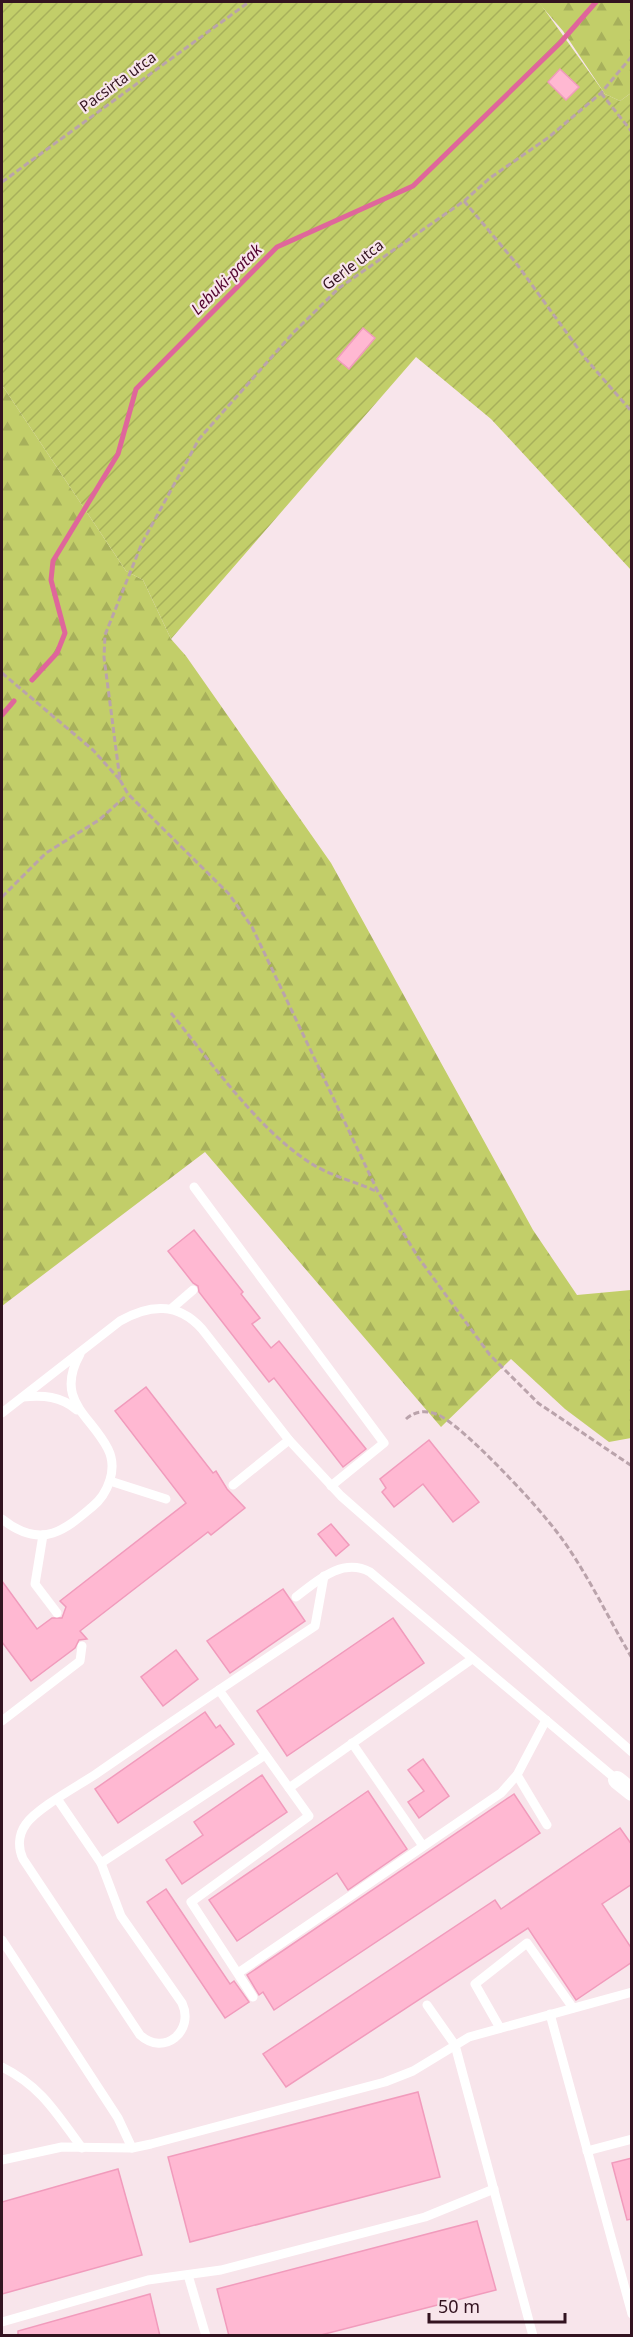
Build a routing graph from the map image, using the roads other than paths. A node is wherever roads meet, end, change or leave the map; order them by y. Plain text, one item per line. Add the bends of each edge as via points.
1 (194, 1187) dead end
2 (193, 1290) dead end
3 (171, 1308) junction
4 (81, 1352) junction
5 (22, 1397) junction
6 (79, 1411) junction
7 (2, 1413) edge
8 (289, 1440) junction
9 (110, 1481) junction
10 (233, 1485) dead end
11 (331, 1486) junction
12 (166, 1499) dead end
13 (2, 1519) edge
14 (43, 1535) junction
15 (324, 1576) junction
16 (296, 1597) dead end
17 (57, 1613) dead end
18 (82, 1646) dead end
19 (472, 1659) junction
20 (219, 1689) junction
21 (2, 1720) edge
22 (546, 1720) junction
23 (352, 1743) junction
24 (632, 1752) edge
25 (265, 1755) junction
26 (516, 1775) junction
27 (617, 1780) joint
28 (289, 1788) junction
29 (632, 1792) edge
30 (58, 1800) junction
31 (547, 1825) dead end
32 (423, 1846) junction
33 (101, 1863) junction
34 (2, 1940) edge
35 (238, 1972) junction
36 (632, 1992) edge
37 (253, 1996) dead end
38 (427, 2005) dead end
39 (573, 2008) junction
40 (550, 2014) junction
41 (500, 2028) junction
42 (455, 2044) junction
43 (2, 2067) edge
44 (632, 2139) edge
45 (82, 2148) junction
46 (132, 2148) junction
47 (587, 2151) junction
48 (2, 2160) edge
49 (494, 2189) junction
50 (188, 2275) junction
51 (632, 2314) edge
52 (2, 2322) edge
53 (206, 2336) edge
54 (533, 2336) edge

1 - 11 lane via 384,1443
2 - 3 lane
3 - 4 lane via 135,1313
3 - 8 lane via 186,1314 202,1329
4 - 5 lane
4 - 6 lane via 72,1380
5 - 6 lane via 52,1397
5 - 7 lane
6 - 9 lane via 108,1449
8 - 10 lane
8 - 11 lane
9 - 12 lane
9 - 14 lane via 98,1502 75,1521
11 - 24 lane
13 - 14 lane via 21,1531
14 - 17 lane via 35,1584
15 - 16 lane
15 - 19 lane via 347,1567 370,1572
15 - 20 lane via 315,1626
18 - 21 lane via 80,1661
19 - 22 lane
19 - 23 lane
20 - 25 lane
20 - 30 lane
22 - 26 lane
22 - 27 lane
23 - 28 lane
23 - 32 lane
25 - 28 lane
25 - 33 lane
26 - 31 lane
26 - 32 lane via 501,1793
27 - 29 street
28 - 35 lane via 309,1816 191,1902
30 - 33 lane
30 - 33 lane via 24,1827 20,1853 140,2035 157,2044 170,2042 182,2031 185,2008 121,1916
32 - 35 lane
34 - 46 lane via 118,2118
35 - 37 lane
36 - 39 lane
38 - 42 lane
39 - 40 lane
39 - 41 lane via 527,1943 475,1984
40 - 41 lane
40 - 47 lane
41 - 42 lane
42 - 46 lane via 412,2071 384,2082
42 - 49 lane
43 - 45 lane via 42,2094
44 - 47 lane
45 - 46 lane
45 - 48 lane via 48,2149
47 - 51 lane
49 - 50 lane via 425,2217 221,2271
49 - 54 lane
50 - 52 lane via 148,2280
50 - 53 lane

